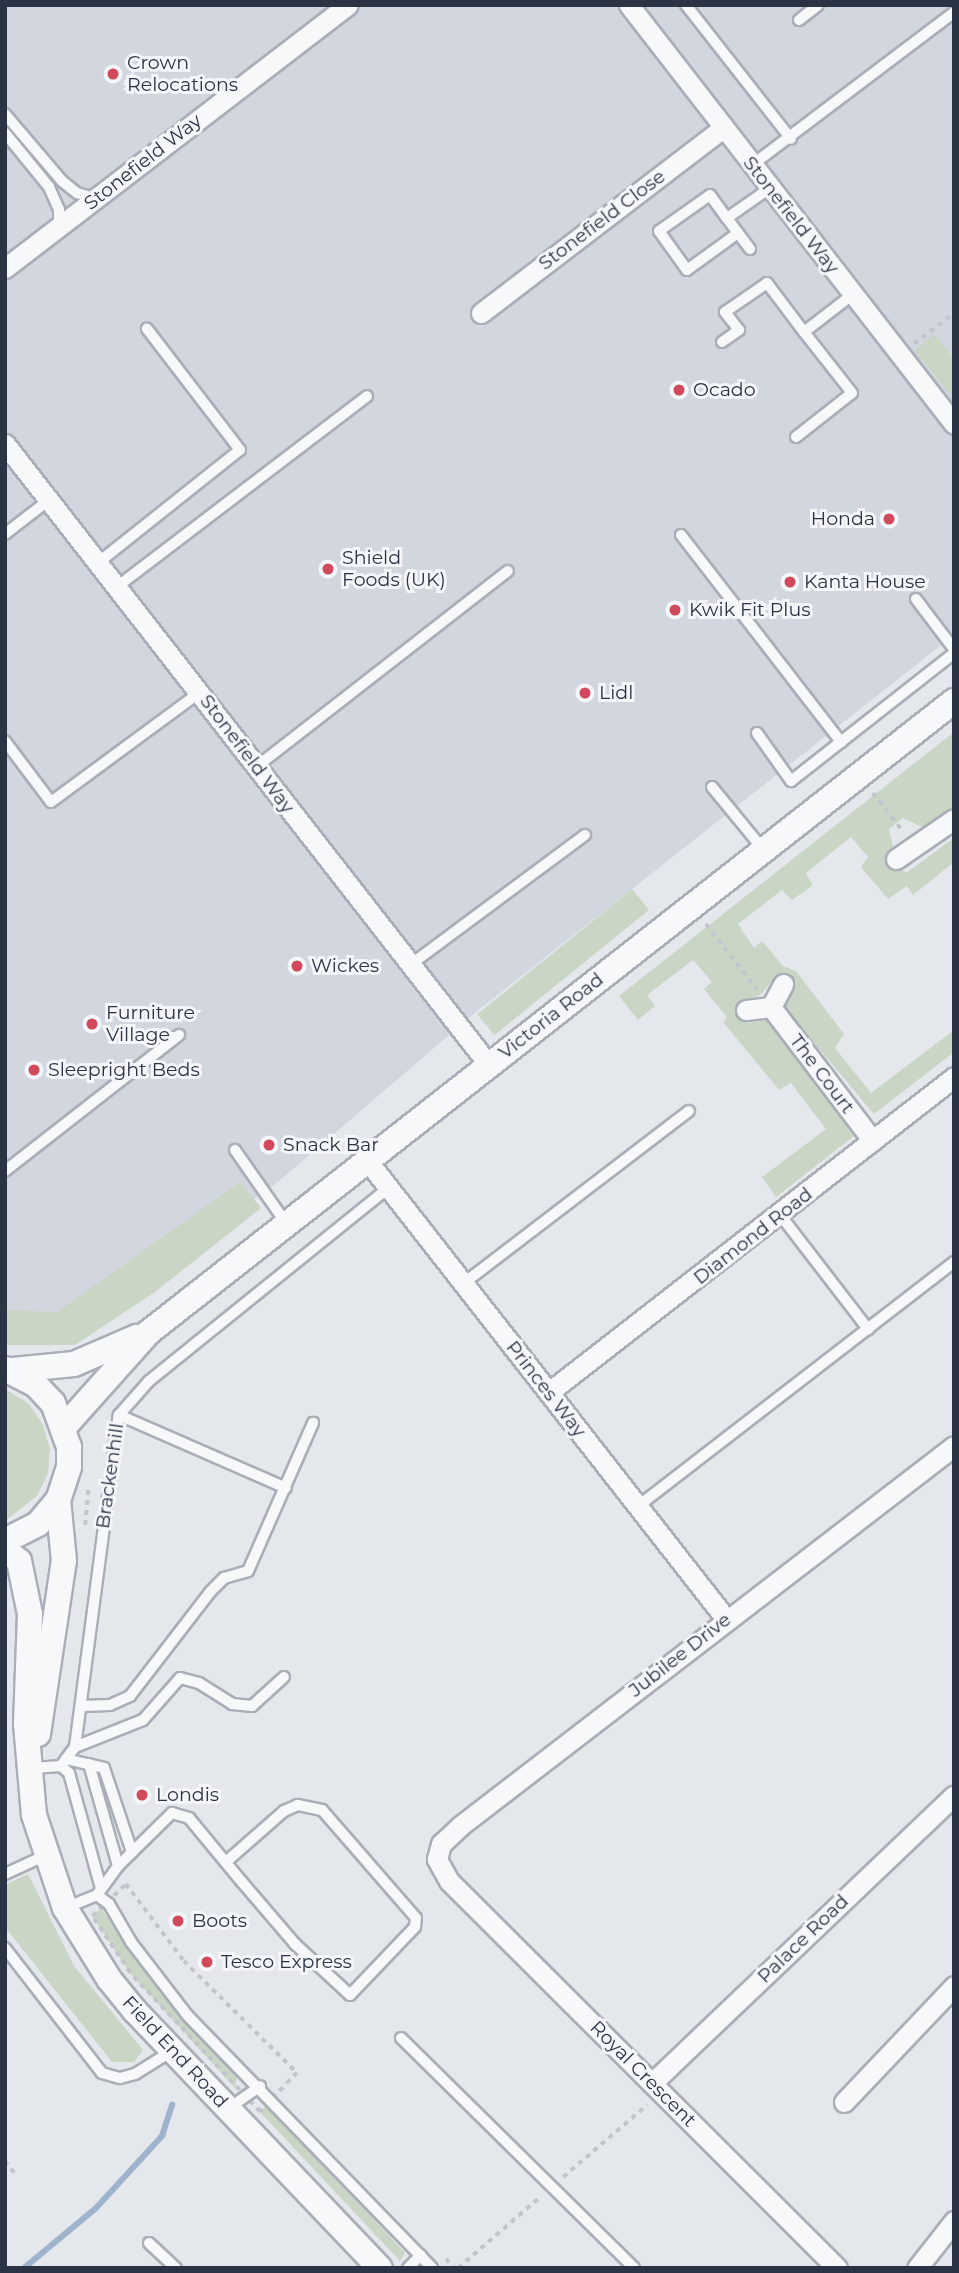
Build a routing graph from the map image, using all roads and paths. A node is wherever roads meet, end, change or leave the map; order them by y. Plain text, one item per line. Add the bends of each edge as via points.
1 (348, 5) edge
2 (629, 5) edge
3 (686, 5) edge
4 (818, 5) edge
5 (954, 12) edge
6 (799, 20) dead end
7 (5, 114) edge
8 (723, 128) junction
9 (5, 133) edge
10 (791, 139) junction
11 (752, 165) junction
12 (770, 188) junction
13 (96, 198) junction
14 (727, 218) junction
15 (59, 227) junction
16 (738, 233) junction
17 (750, 249) dead end
18 (5, 268) edge
19 (852, 295) junction
20 (481, 313) dead end
21 (954, 313) edge
22 (147, 329) dead end
23 (804, 332) junction
24 (722, 342) dead end
25 (899, 356) junction
26 (367, 396) dead end
27 (954, 424) edge
28 (796, 437) dead end
29 (5, 444) edge
30 (49, 499) junction
31 (5, 534) edge
32 (681, 535) dead end
33 (99, 562) junction
34 (508, 571) dead end
35 (118, 586) junction
36 (916, 599) dead end
37 (954, 651) edge
38 (200, 692) junction
39 (954, 701) edge
40 (757, 733) dead end
41 (5, 741) edge
42 (841, 742) junction
43 (256, 766) junction
44 (712, 787) dead end
45 (873, 793) dead end
46 (954, 819) edge
47 (585, 835) dead end
48 (915, 846) junction
49 (764, 849) junction
50 (896, 859) dead end
51 (706, 924) dead end
52 (410, 965) junction
53 (782, 984) dead end
54 (771, 1007) junction
55 (746, 1010) dead end
56 (179, 1035) dead end
57 (489, 1065) junction
58 (954, 1077) edge
59 (689, 1111) dead end
60 (873, 1141) junction
61 (235, 1150) dead end
62 (366, 1159) junction
63 (5, 1171) edge
64 (387, 1188) junction
65 (781, 1216) junction
66 (287, 1223) junction
67 (954, 1262) edge
68 (464, 1283) junction
69 (868, 1329) junction
70 (149, 1332) junction
71 (9, 1370) edge
72 (549, 1392) junction
73 (119, 1415) junction
74 (313, 1423) dead end
75 (65, 1426) junction
76 (954, 1446) edge
77 (88, 1482) dead end
78 (286, 1488) junction
79 (58, 1500) junction
80 (636, 1507) junction
81 (85, 1534) dead end
82 (5, 1541) edge
83 (5, 1550) edge
84 (726, 1619) junction
85 (284, 1677) dead end
86 (81, 1706) junction
87 (75, 1747) junction
88 (64, 1763) junction
89 (89, 1765) junction
90 (31, 1768) junction
91 (954, 1795) edge
92 (132, 1852) junction
93 (44, 1856) junction
94 (226, 1862) junction
95 (118, 1866) junction
96 (5, 1874) edge
97 (449, 1881) joint
98 (99, 1891) junction
99 (65, 1908) junction
100 (5, 1948) edge
101 (954, 1986) edge
102 (401, 2038) dead end
103 (172, 2051) junction
104 (652, 2083) junction
105 (260, 2086) junction
106 (844, 2102) dead end
107 (228, 2109) junction
108 (5, 2161) edge
109 (15, 2174) dead end
110 (954, 2221) edge
111 (149, 2243) dead end
112 (421, 2255) junction
113 (176, 2268) edge
114 (380, 2268) edge
115 (408, 2268) edge
116 (432, 2268) edge
117 (635, 2268) edge
118 (837, 2268) edge
119 (917, 2268) edge

1 - 13 street, Stonefield Way
2 - 8 street, Stonefield Way
3 - 10 lane
4 - 6 lane
5 - 10 lane
7 - 13 lane via 62,181 77,194
8 - 11 street, Stonefield Way
8 - 20 street, Stonefield Close
9 - 15 lane via 49,187 59,209
10 - 11 lane
11 - 12 street, Stonefield Way
12 - 14 lane
12 - 19 street, Stonefield Way
13 - 15 street, Stonefield Way
14 - 16 lane
14 - 16 lane via 710,195 659,231 687,270
15 - 18 street, Stonefield Way
16 - 17 lane
19 - 23 lane
19 - 25 street, Stonefield Way
21 - 25 path
22 - 33 lane via 240,450
23 - 24 lane via 767,283 725,312 739,330
23 - 28 lane via 852,393
25 - 27 street, Stonefield Way
26 - 35 lane
29 - 30 street, Stonefield Way
30 - 31 lane
30 - 33 street, Stonefield Way
32 - 42 lane
33 - 35 street, Stonefield Way
34 - 43 lane
35 - 38 street, Stonefield Way
36 - 37 lane
37 - 42 lane
38 - 41 lane via 51,802
38 - 43 street, Stonefield Way
39 - 49 street, Victoria Road
40 - 42 lane via 791,780
43 - 52 street, Stonefield Way
44 - 49 lane
45 - 48 path
46 - 48 street
47 - 52 lane
48 - 50 street
49 - 57 street, Victoria Road
51 - 54 path
52 - 57 street, Stonefield Way
53 - 54 street
54 - 55 street
54 - 60 street, The Court
56 - 63 lane
57 - 62 street, Victoria Road
58 - 60 street, Diamond Road
59 - 68 lane
60 - 65 street, Diamond Road
61 - 66 lane
62 - 64 street, Princes Way
62 - 66 street, Victoria Road
64 - 68 street, Princes Way
64 - 73 lane, Brackenhill via 167,1366
65 - 69 lane
65 - 72 street, Diamond Road
66 - 70 street, Victoria Road
67 - 69 lane
68 - 72 street, Princes Way
69 - 80 lane
70 - 71 street, Victoria Road via 74,1364
70 - 75 street, Victoria Road
71 - 75 street via 44,1393
72 - 80 street, Princes Way
73 - 78 lane
73 - 86 lane, Brackenhill
74 - 78 lane
75 - 79 street via 69,1467
76 - 84 street, Jubilee Drive
77 - 81 path
78 - 86 lane via 248,1571 224,1578 210,1592 130,1696 110,1705
79 - 82 street via 38,1524
79 - 90 street, Field End Road via 64,1561
80 - 84 street, Princes Way
83 - 90 street, Field End Road via 19,1561 30,1614
84 - 97 street, Jubilee Drive via 460,1826 442,1844 437,1860
85 - 87 lane via 252,1706 232,1704 199,1683 180,1678 143,1720
86 - 87 lane, Brackenhill
87 - 88 lane, Brackenhill
88 - 89 lane
88 - 90 lane
88 - 98 lane
89 - 92 lane via 104,1768 113,1786
89 - 95 lane
90 - 93 street, Field End Road
91 - 104 street, Palace Road
92 - 94 lane via 172,1813 189,1818
92 - 95 lane
93 - 96 lane
93 - 99 street, Field End Road
94 - 94 lane via 295,1944 350,1995 415,1927 416,1918 322,1810 298,1805 284,1811
95 - 98 lane
97 - 104 street, Royal Crescent
98 - 99 lane
98 - 105 lane via 131,1942 188,2016
99 - 103 street, Field End Road via 109,1979
100 - 103 lane via 102,2073 120,2078 135,2074
101 - 106 street
102 - 117 lane
103 - 107 street, Field End Road
104 - 118 street, Royal Crescent
105 - 107 lane
105 - 112 lane
107 - 114 street, Field End Road
108 - 109 path
110 - 119 street
111 - 113 lane
112 - 115 lane
112 - 116 lane

